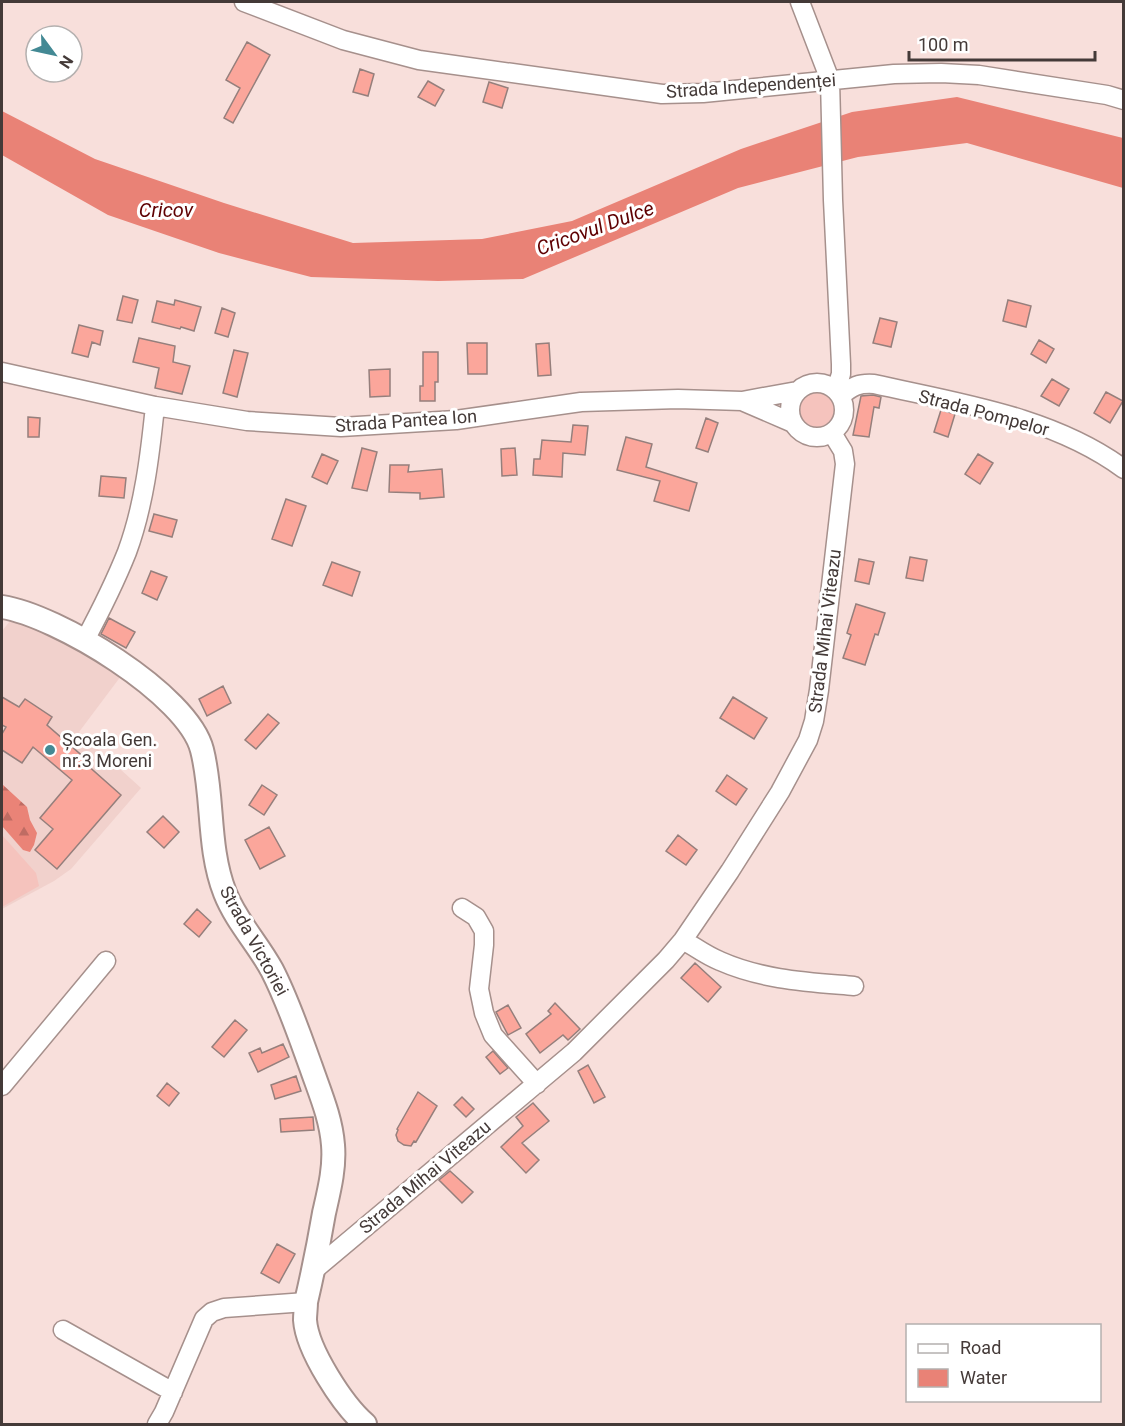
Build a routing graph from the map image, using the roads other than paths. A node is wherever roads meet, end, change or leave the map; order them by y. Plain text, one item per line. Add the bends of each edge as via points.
1 (244, 2) edge
2 (801, 2) edge
3 (830, 80) junction
4 (1124, 99) edge
5 (2, 372) edge
6 (797, 390) junction
7 (839, 393) junction
8 (742, 401) junction
9 (155, 406) junction
10 (793, 423) junction
11 (832, 433) junction
12 (1124, 469) edge
13 (2, 607) edge
14 (85, 640) junction
15 (462, 908) dead end
16 (683, 940) junction
17 (106, 961) dead end
18 (854, 986) dead end
19 (537, 1084) junction
20 (2, 1086) edge
21 (313, 1271) junction
22 (306, 1302) junction
23 (63, 1330) dead end
24 (173, 1392) junction
25 (157, 1425) edge
26 (364, 1425) edge

1 - 3 street, Strada Independenței via 377,51 608,88 662,94 703,93
2 - 3 street
3 - 4 street, Strada Independenței via 894,74 979,75
3 - 7 street
5 - 9 street, Strada Pantea Ion
6 - 7 street via 821,382
6 - 8 street, Strada Pantea Ion
6 - 10 street via 790,406
7 - 11 street via 845,412
7 - 12 street, Strada Pompelor via 860,384 874,384 1017,418 1098,451
8 - 9 street, Strada Pantea Ion via 581,402 456,420 341,427 247,421
8 - 10 street, Strada Pantea Ion
9 - 14 street via 137,519 127,552
10 - 11 street via 798,430 814,437
11 - 16 street, Strada Mihai Viteazu via 843,451 844,471 814,722 780,792
13 - 14 main road, Strada Victoriei via 30,614
14 - 21 main road, Strada Victoriei via 172,703 193,729 202,749 218,873 226,896 272,970 289,1006 329,1119 332,1174
15 - 19 street via 476,917 484,931 480,989 483,1013 493,1035
16 - 18 street via 717,960 758,974
16 - 19 street, Strada Mihai Viteazu via 574,1052
17 - 20 street
19 - 21 street, Strada Mihai Viteazu
21 - 22 main road, Strada Victoriei
22 - 24 street via 212,1312 197,1330
22 - 26 main road, Strada Victoriei via 305,1320 319,1361
23 - 24 street
24 - 25 street

